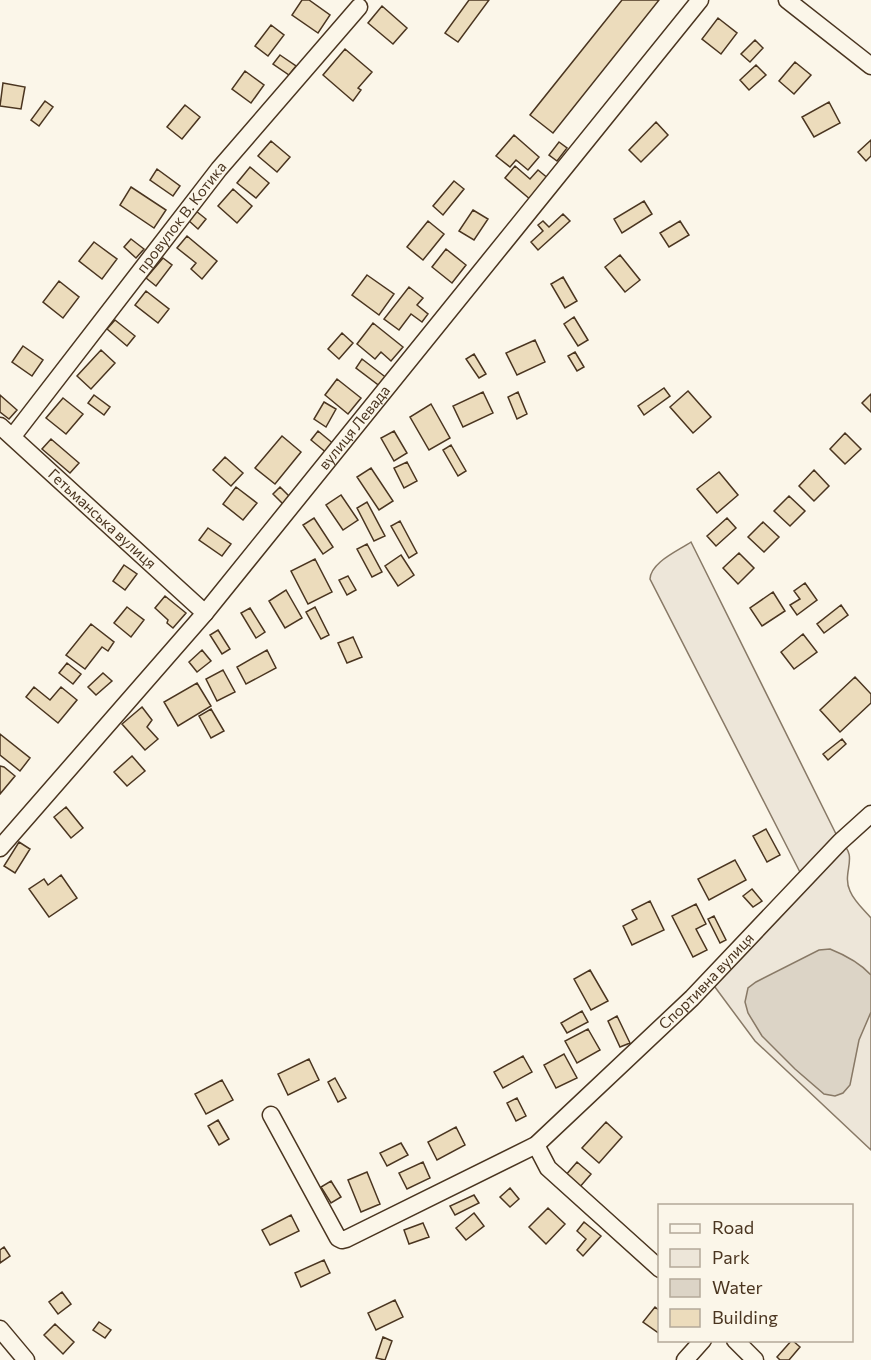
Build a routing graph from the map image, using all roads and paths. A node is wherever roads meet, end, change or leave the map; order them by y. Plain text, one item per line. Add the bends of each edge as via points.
1 (700, 0) edge
2 (787, 0) edge
3 (359, 7) dead end
4 (871, 66) edge
5 (6, 431) edge
6 (205, 613) junction
7 (871, 814) edge
8 (0, 848) edge
9 (271, 1115) dead end
10 (536, 1145) junction
11 (658, 1267) edge
12 (0, 1329) edge
13 (702, 1342) edge
14 (736, 1342) edge
15 (26, 1360) edge
16 (685, 1360) edge
17 (755, 1360) edge

1 - 6 street, вулиця Левада
2 - 4 street
3 - 5 street, провулок В. Котика via 219,169
5 - 6 street, Гетьманська вулиця
6 - 8 street, вулиця Левада
7 - 10 street, Спортивна вулиця via 692,998
9 - 10 street, Спортивна вулиця via 342,1240
10 - 11 street via 548,1168
12 - 15 street
13 - 16 street
14 - 17 street

